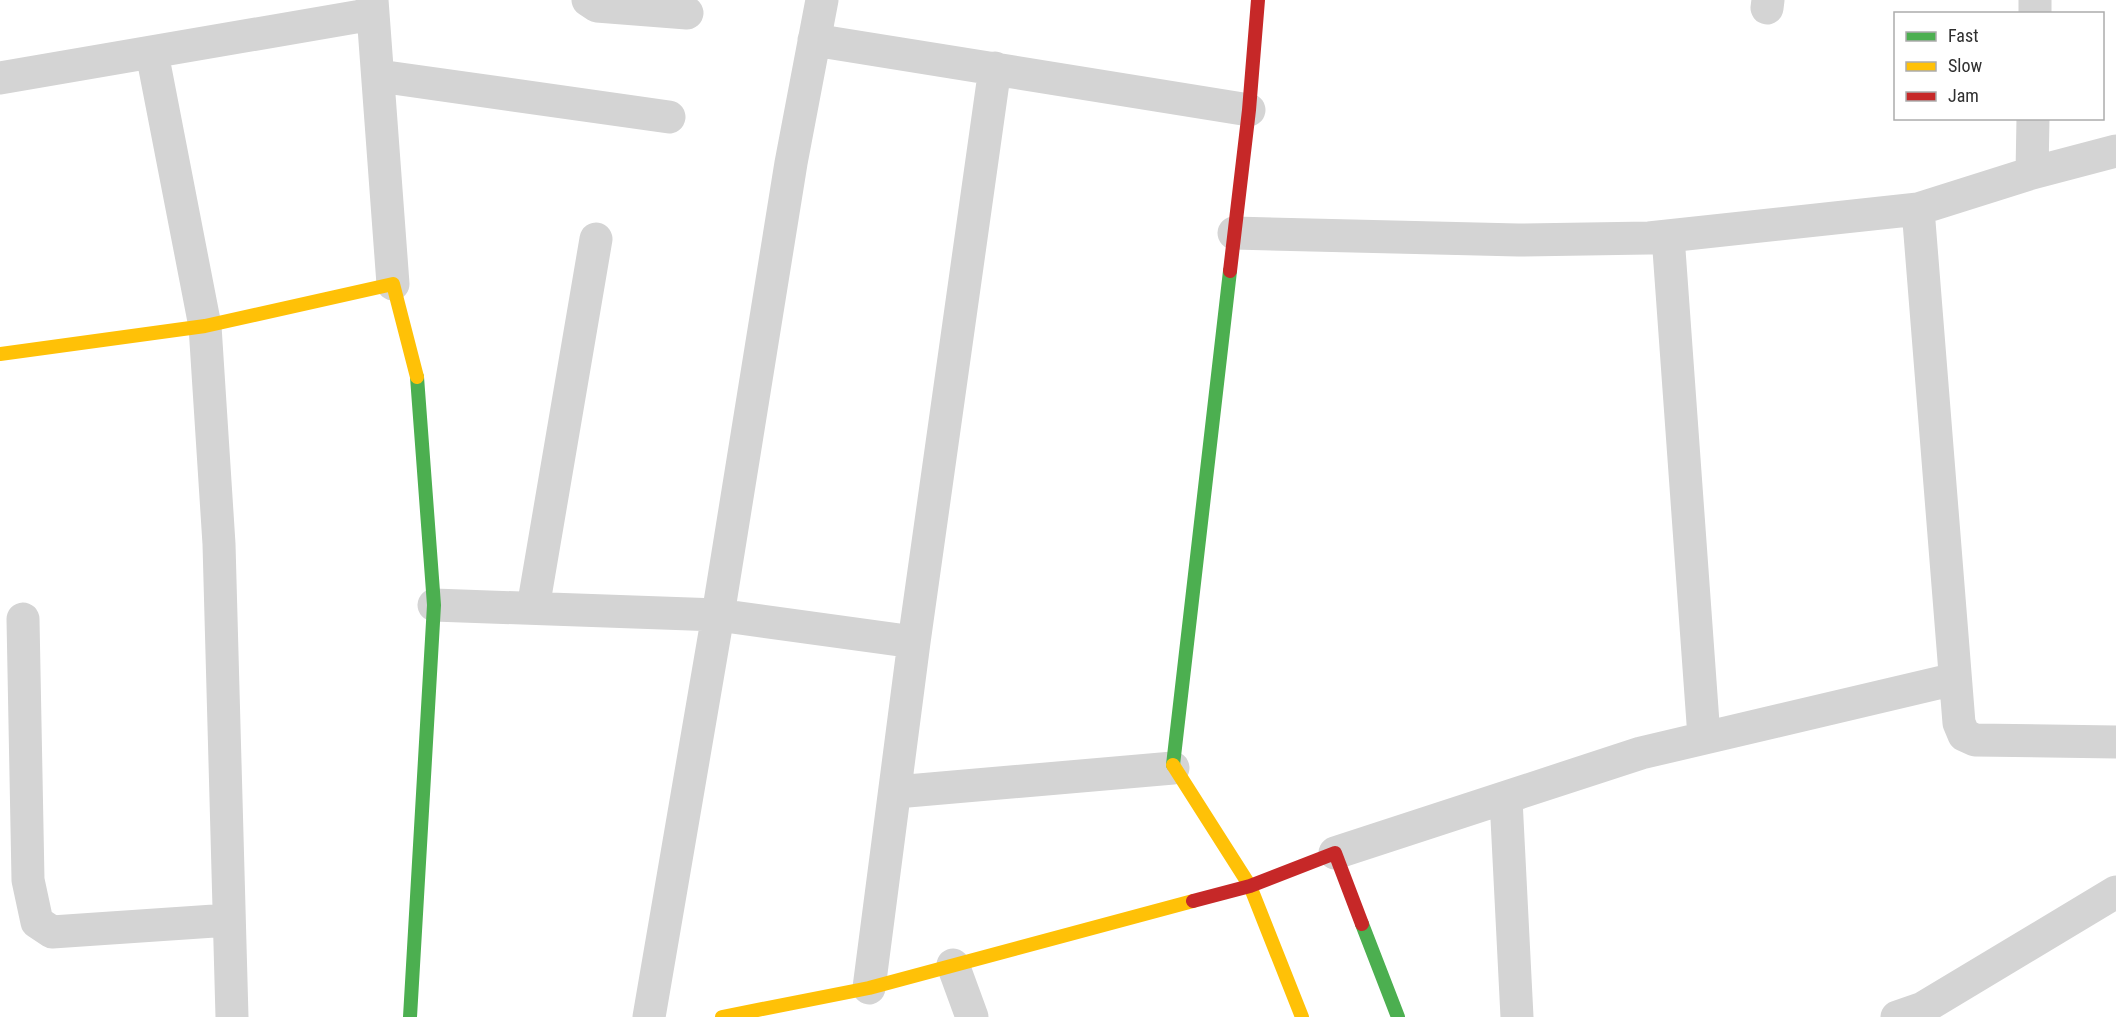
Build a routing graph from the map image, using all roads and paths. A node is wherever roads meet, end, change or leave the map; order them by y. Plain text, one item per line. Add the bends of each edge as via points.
1 (588, 0) edge
2 (822, 0) edge
3 (1258, 0) edge
4 (373, 7) edge
5 (687, 13) dead end
6 (814, 40) junction
7 (152, 53) junction
8 (995, 68) junction
9 (379, 75) junction
10 (0, 78) edge
11 (1249, 110) junction
12 (669, 117) dead end
13 (2033, 120) edge
14 (2116, 151) edge
15 (2032, 173) junction
16 (1918, 209) junction
17 (1234, 233) junction
18 (1668, 236) junction
19 (596, 239) dead end
20 (393, 284) junction
21 (205, 326) junction
22 (0, 354) edge
23 (434, 605) junction
24 (533, 608) junction
25 (718, 615) junction
26 (22, 619) dead end
27 (914, 642) junction
28 (1955, 679) junction
29 (1704, 737) junction
30 (2116, 742) edge
31 (1173, 768) junction
32 (896, 792) junction
33 (1506, 799) junction
34 (1335, 853) junction
35 (1250, 886) junction
36 (2116, 892) edge
37 (229, 920) junction
38 (953, 965) junction
39 (868, 988) junction
40 (1914, 1014) edge
41 (232, 1017) edge
42 (410, 1017) edge
43 (649, 1017) edge
44 (722, 1017) edge
45 (972, 1017) edge
46 (1302, 1017) edge
47 (1398, 1017) edge
48 (1517, 1017) edge

1 - 5 street via 597,6
2 - 6 street
3 - 11 street
4 - 7 street
4 - 9 street
6 - 8 street
6 - 25 street
7 - 10 street
7 - 21 street
8 - 11 street
8 - 27 street
9 - 12 street
9 - 20 street
11 - 17 street
13 - 15 street
14 - 15 street
15 - 16 street
16 - 18 street
16 - 28 street
17 - 18 street via 1518,240
17 - 31 street
18 - 29 street
19 - 24 street
20 - 21 street
20 - 23 street via 416,370
21 - 22 street
21 - 37 street via 219,544
23 - 24 street
23 - 42 street
24 - 25 street
25 - 27 street
25 - 43 street
26 - 37 street via 28,880 37,922 52,932
27 - 32 street
28 - 29 street
28 - 30 street via 1959,723 1964,735 1975,740
29 - 33 street via 1641,753
31 - 32 street
31 - 35 street
32 - 39 street
33 - 34 street
33 - 48 street
34 - 35 street
34 - 47 street
35 - 38 street
35 - 46 street
36 - 40 street
37 - 41 street
38 - 39 street
38 - 45 street
39 - 44 street

